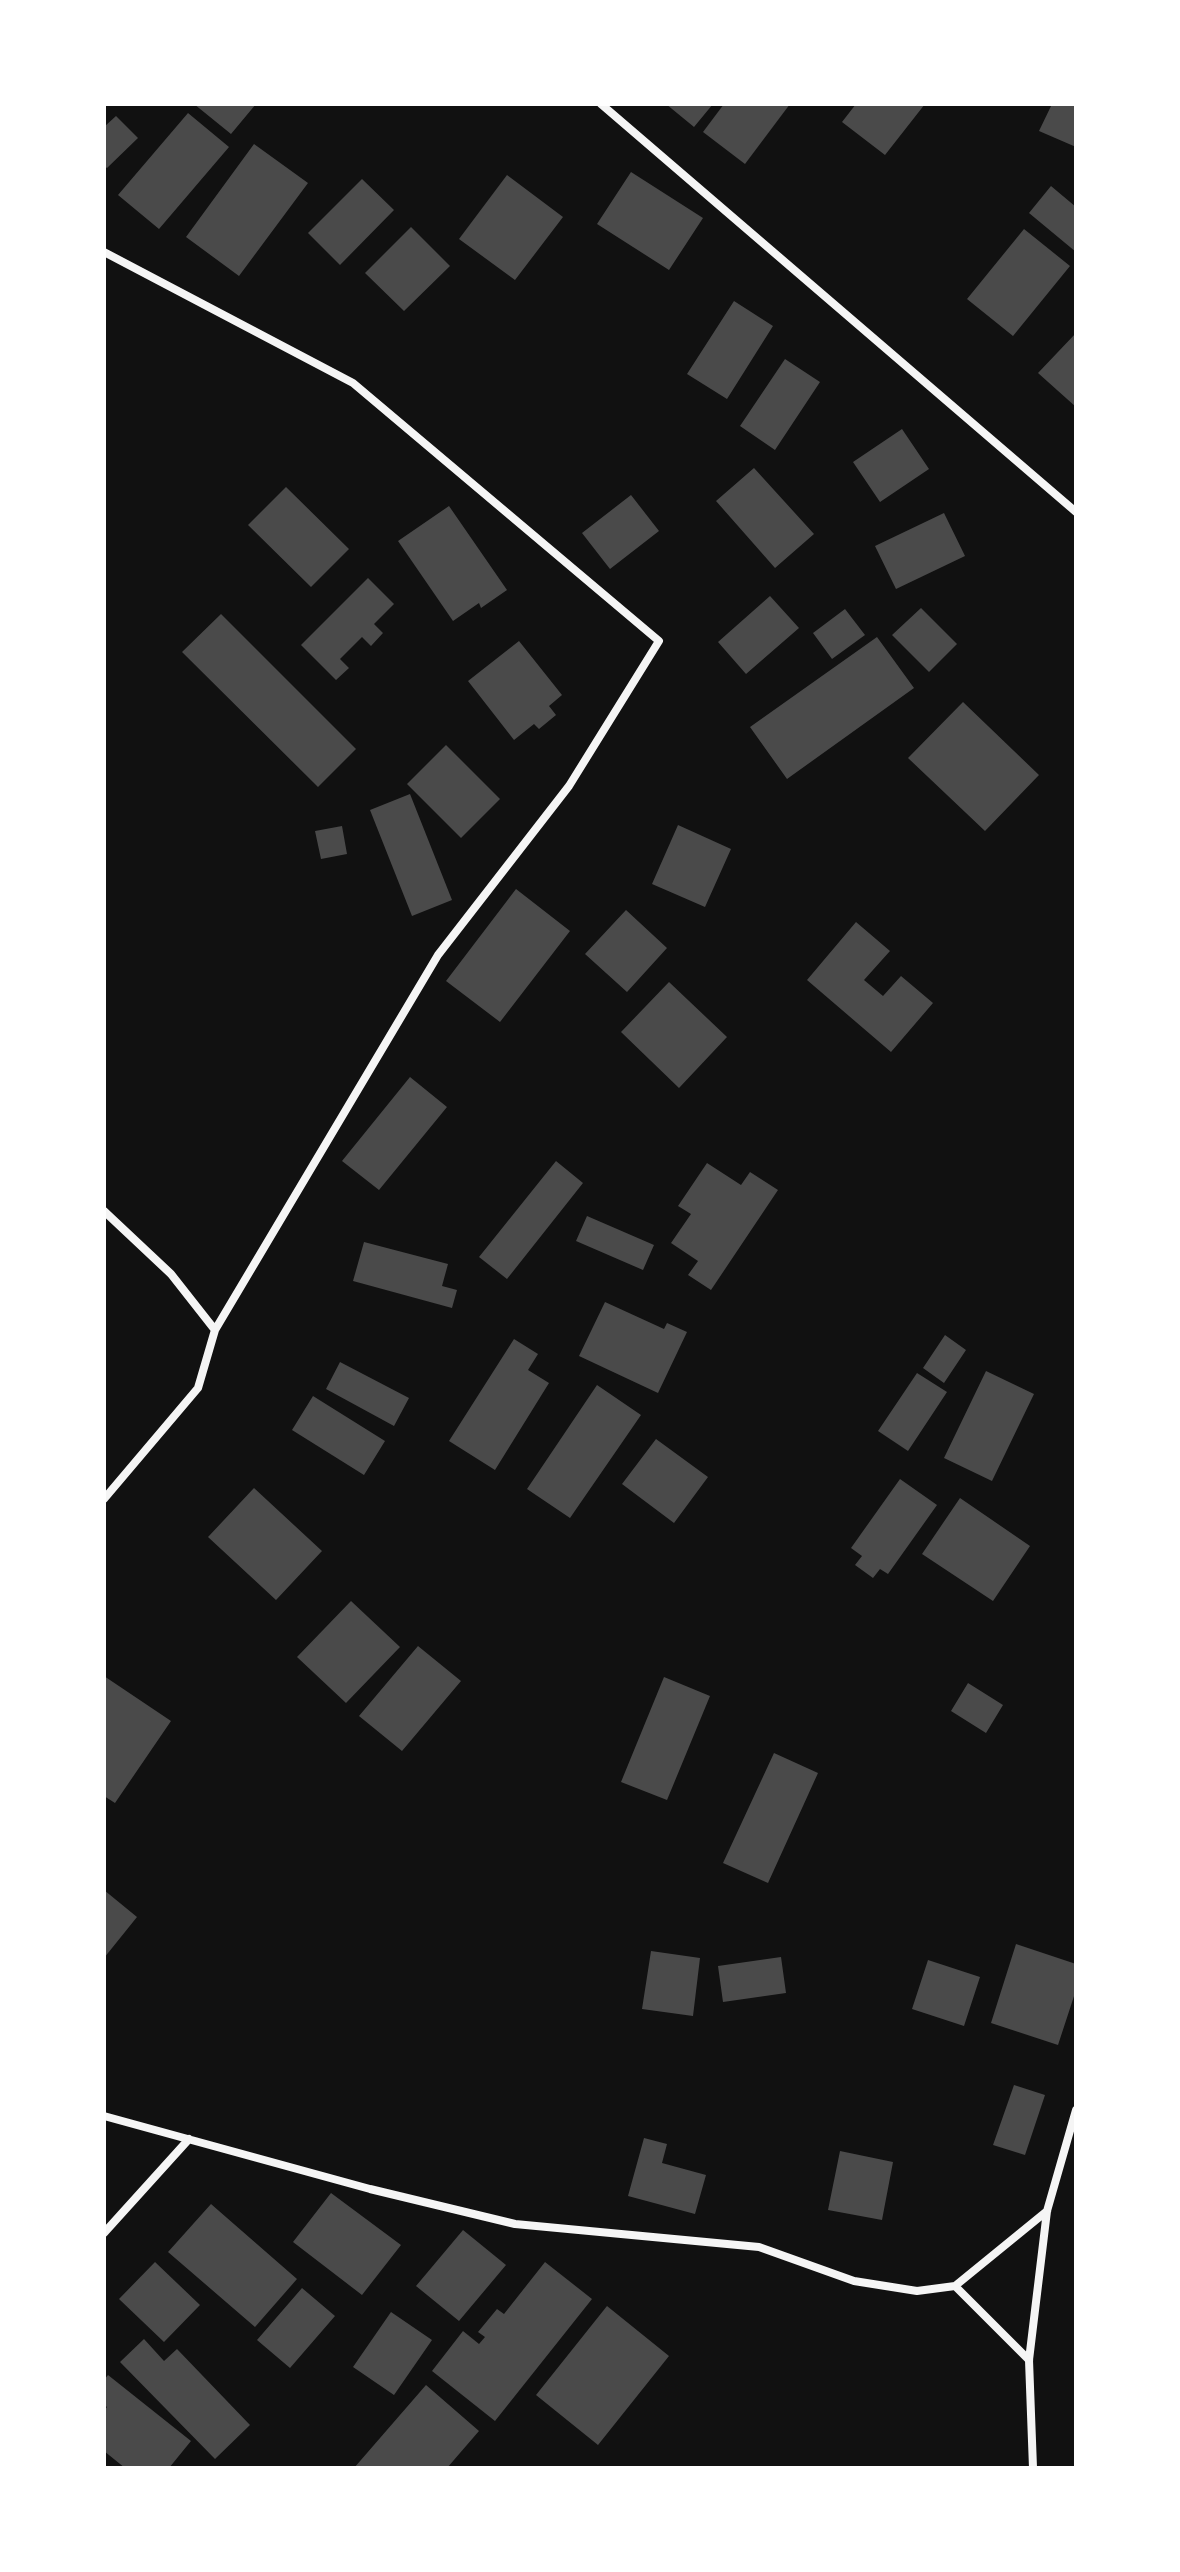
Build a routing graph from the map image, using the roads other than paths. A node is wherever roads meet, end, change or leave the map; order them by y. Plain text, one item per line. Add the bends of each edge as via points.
1 (601, 104) edge
2 (104, 252) edge
3 (1076, 512) edge
4 (104, 1211) edge
5 (215, 1330) junction
6 (104, 1499) edge
7 (1076, 2110) edge
8 (104, 2116) edge
9 (189, 2139) junction
10 (1047, 2211) junction
11 (104, 2233) edge
12 (955, 2286) junction
13 (1029, 2360) junction
14 (1033, 2468) edge

1 - 3 street
2 - 5 street via 353,383 659,641 569,786 438,955
4 - 5 street via 171,1274
5 - 6 street via 198,1388
7 - 10 street
8 - 9 street
9 - 11 street
9 - 12 street via 515,2224 759,2247 854,2281 917,2291
10 - 12 street
10 - 13 street
12 - 13 street
13 - 14 street

